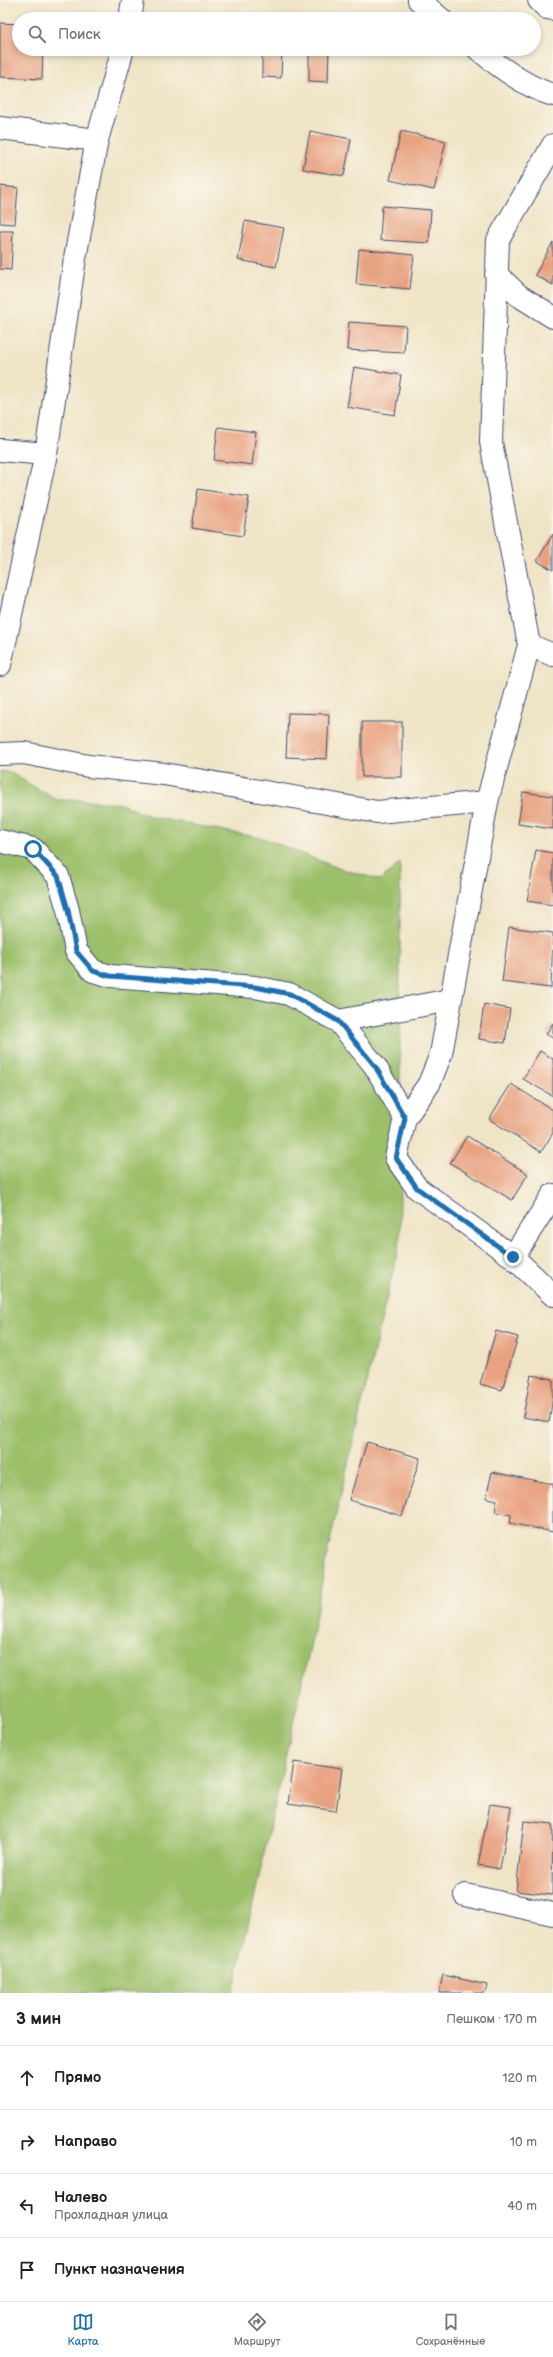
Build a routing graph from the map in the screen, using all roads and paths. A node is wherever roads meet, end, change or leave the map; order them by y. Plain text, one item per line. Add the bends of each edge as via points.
1 (133, 0) edge
2 (418, 0) edge
3 (539, 0) edge
4 (553, 9) edge
5 (131, 12) edge
6 (433, 12) edge
7 (121, 56) edge
8 (486, 56) edge
9 (553, 95) edge
10 (0, 128) edge
11 (97, 140) junction
12 (553, 145) edge
13 (496, 274) junction
14 (553, 317) edge
15 (0, 450) edge
16 (46, 454) junction
17 (529, 646) junction
18 (553, 655) edge
19 (0, 665) edge
20 (0, 754) edge
21 (487, 802) junction
22 (0, 841) edge
23 (450, 1000) junction
24 (338, 1021) junction
25 (405, 1118) junction
26 (553, 1195) edge
27 (513, 1257) junction
28 (553, 1295) edge
29 (465, 1895) dead end
30 (553, 1914) edge

1 - 5 street
2 - 6 street
3 - 4 street via 547,8
7 - 11 street
8 - 9 street via 542,92
10 - 11 street
11 - 16 street via 75,258
12 - 13 street via 498,240
13 - 14 street via 518,295
13 - 17 street via 491,442
15 - 16 street
16 - 19 street
17 - 18 street
17 - 21 street
20 - 21 street via 24,753 88,766 164,774 377,812
21 - 23 street
22 - 24 street via 33,849 58,876 76,951 93,971 110,976 255,987 290,994
23 - 24 street
23 - 25 street via 441,1054 429,1084
24 - 25 street via 375,1066
25 - 27 street via 396,1158 417,1188
26 - 27 street
27 - 28 street
29 - 30 street

